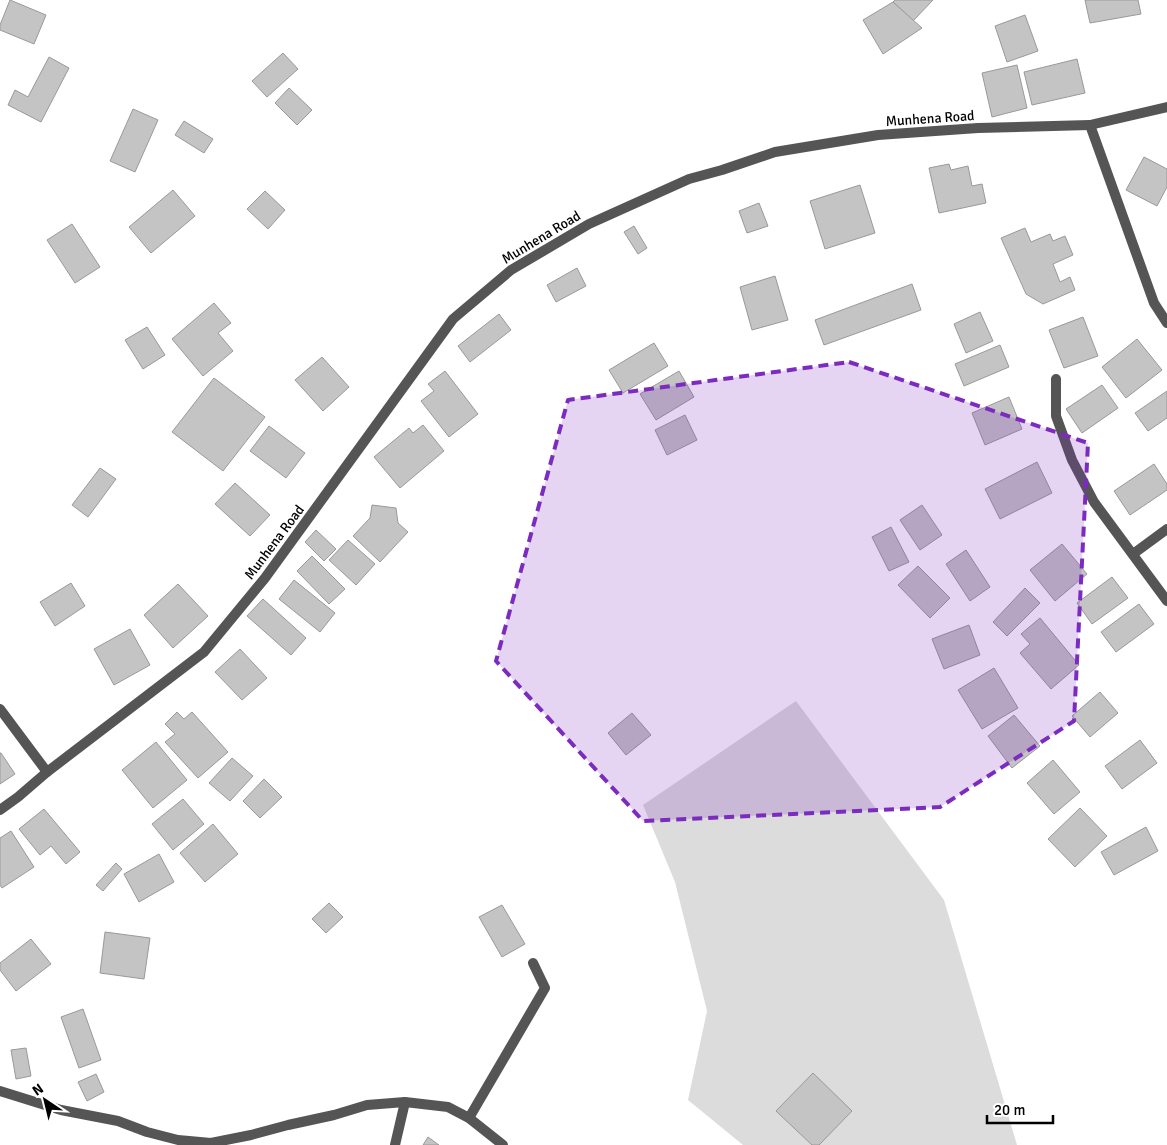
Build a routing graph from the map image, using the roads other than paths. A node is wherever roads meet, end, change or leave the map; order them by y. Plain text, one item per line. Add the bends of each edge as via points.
1 (1167, 108) edge
2 (1090, 124) junction
3 (1167, 323) edge
4 (1056, 379) dead end
5 (1167, 529) edge
6 (1133, 554) junction
7 (1167, 601) edge
8 (0, 709) edge
9 (47, 772) junction
10 (0, 810) edge
11 (533, 964) dead end
12 (0, 1091) edge
13 (404, 1102) junction
14 (469, 1118) junction
15 (395, 1145) edge
16 (503, 1145) edge

1 - 2 street, Munhena Road
2 - 3 street via 1154,303
2 - 9 street, Munhena Road via 878,135 775,152 689,179 589,224 510,270 453,319 265,578 204,652
4 - 6 street via 1056,416 1072,460 1094,502
5 - 6 street
6 - 7 street
8 - 9 street
9 - 10 street, Munhena Road
11 - 14 street via 545,988
12 - 13 street via 178,1140 212,1143 367,1105
13 - 14 street via 448,1107
13 - 15 street
14 - 16 street

